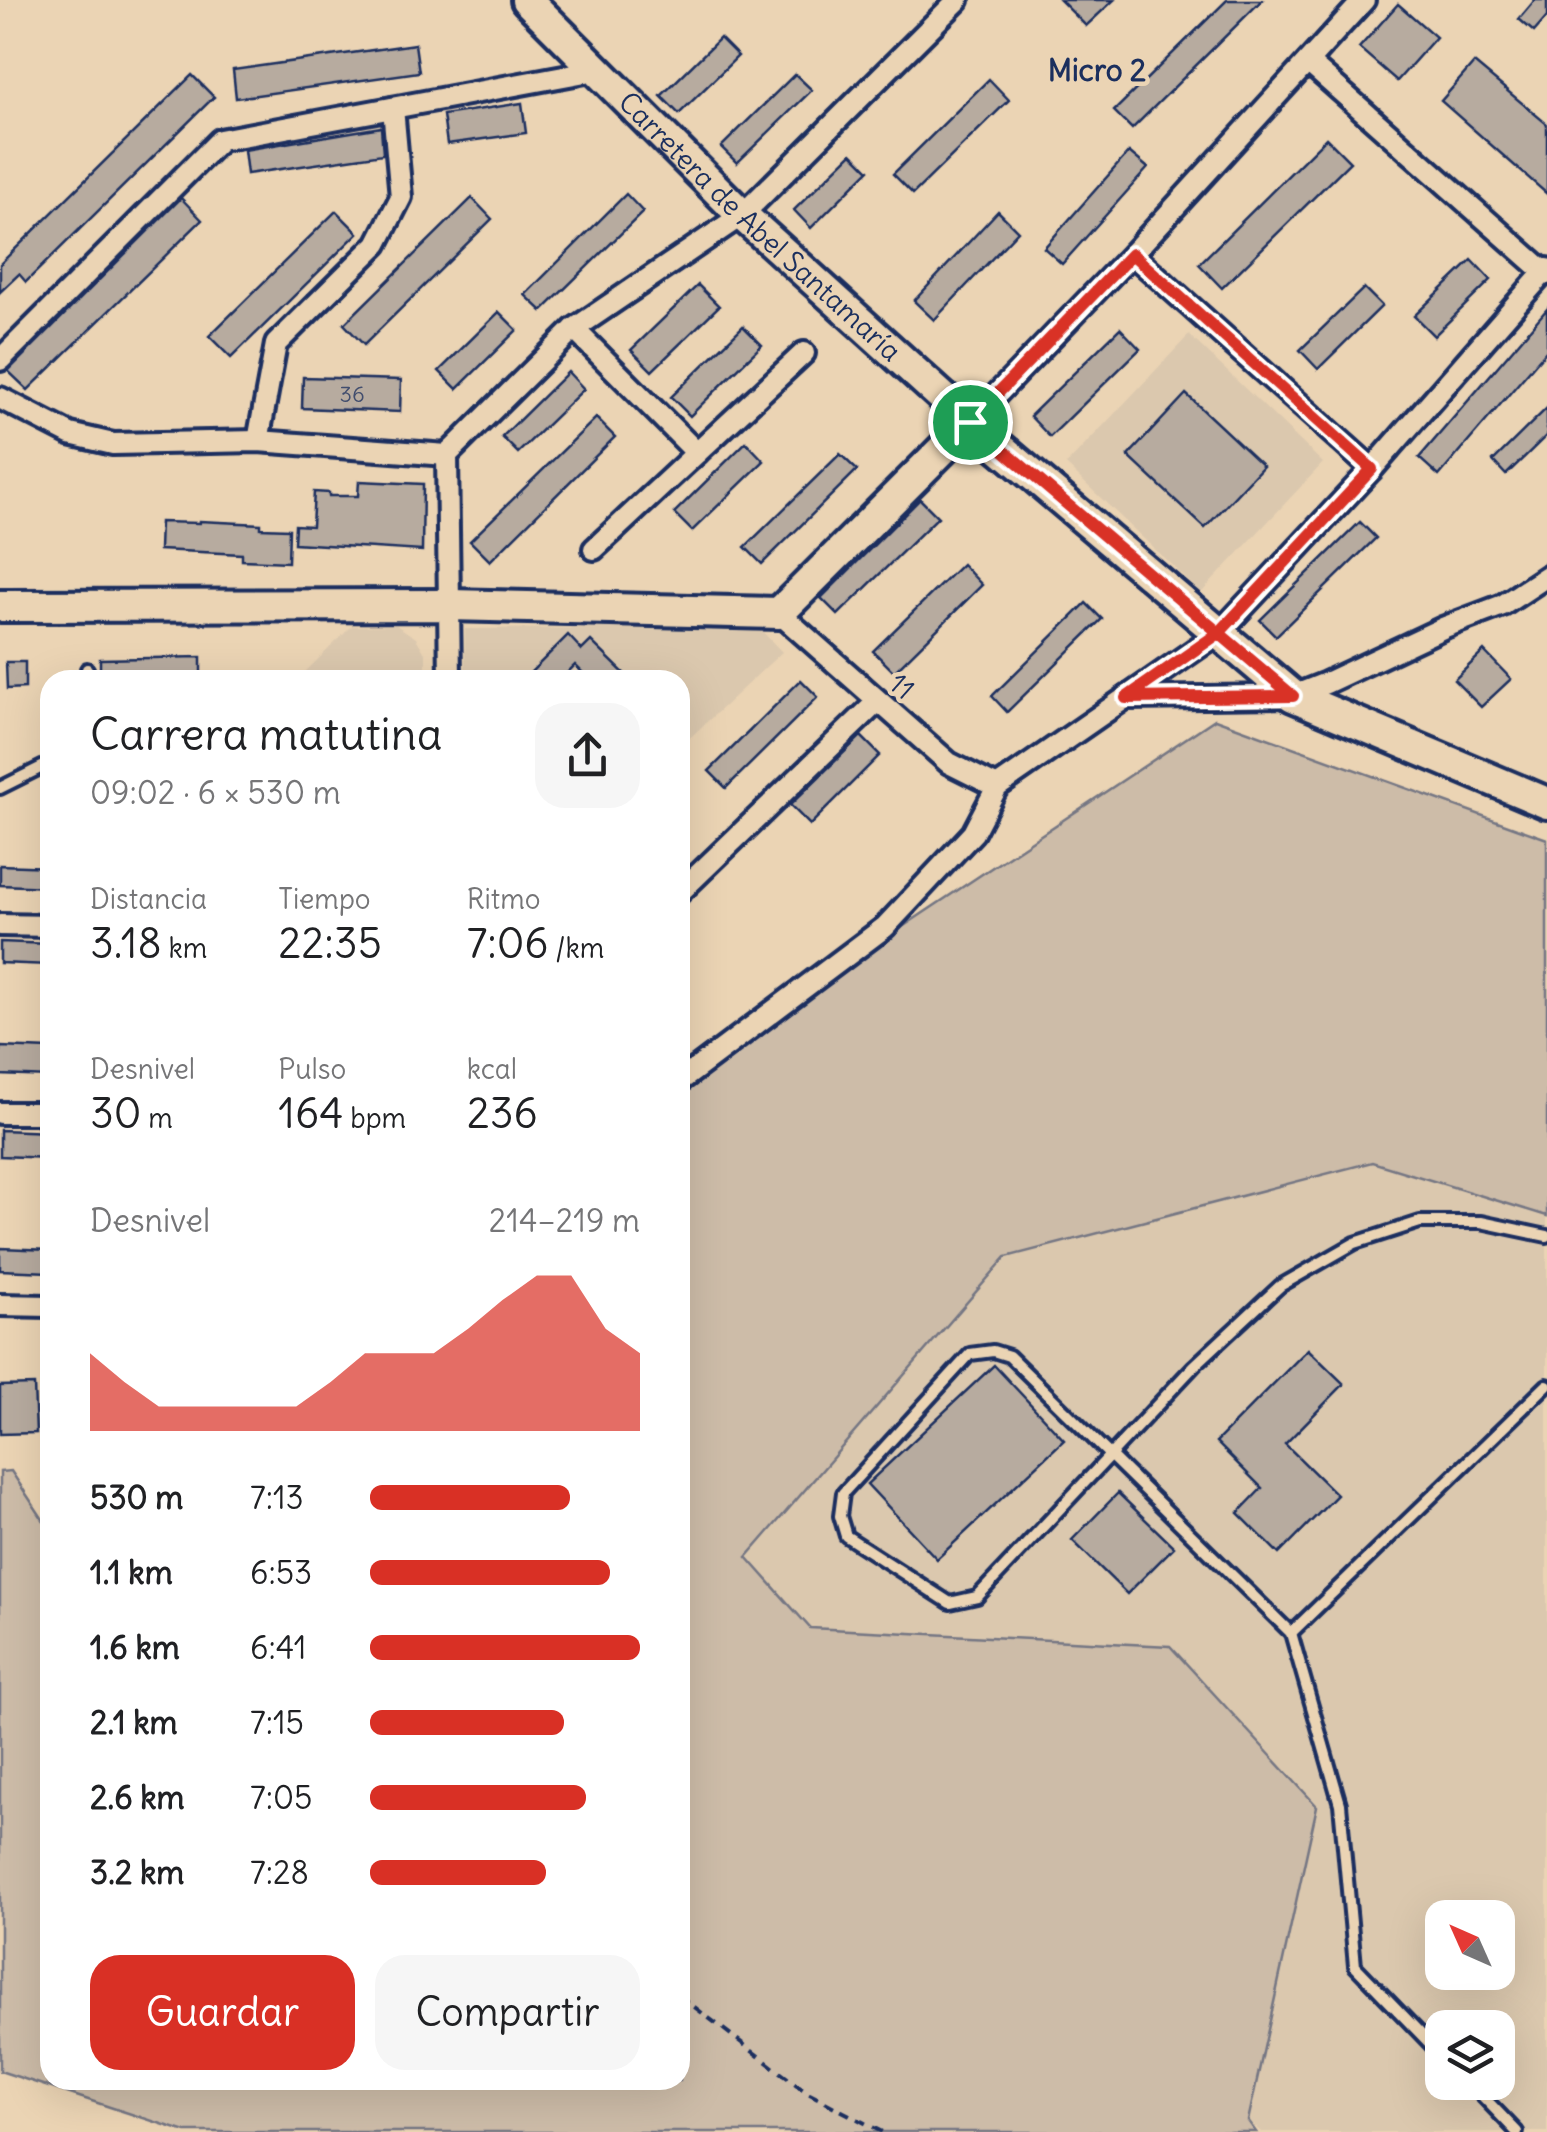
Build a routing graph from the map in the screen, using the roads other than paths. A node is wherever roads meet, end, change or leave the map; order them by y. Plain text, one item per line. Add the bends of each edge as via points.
1 (528, 0) edge
2 (958, 0) edge
3 (1364, 0) edge
4 (1308, 62) junction
5 (596, 70) junction
6 (393, 108) junction
7 (742, 215) junction
8 (1132, 254) junction
9 (1546, 271) edge
10 (574, 329) junction
11 (804, 353) dead end
12 (0, 360) edge
13 (0, 398) edge
14 (970, 422) junction
15 (258, 441) junction
16 (697, 453) junction
17 (448, 455) junction
18 (1372, 469) junction
19 (594, 549) dead end
20 (1547, 576) edge
21 (450, 605) junction
22 (0, 606) edge
23 (780, 613) junction
24 (1219, 633) junction
25 (450, 670) edge
26 (1293, 696) junction
27 (1126, 698) junction
28 (878, 701) junction
29 (40, 768) edge
30 (997, 787) junction
31 (0, 788) edge
32 (1547, 803) edge
33 (690, 882) edge
34 (0, 926) edge
35 (40, 926) edge
36 (690, 1073) edge
37 (0, 1113) edge
38 (40, 1113) edge
39 (1547, 1236) edge
40 (0, 1305) edge
41 (40, 1306) edge
42 (1547, 1386) edge
43 (1110, 1456) junction
44 (1291, 1632) junction
45 (1425, 2038) edge
46 (1486, 2100) edge
47 (1517, 2132) edge

1 - 5 main road, Carretera de Abel Santamaría
2 - 7 street
3 - 4 street
4 - 8 street
4 - 9 street
5 - 6 street
5 - 7 main road, Carretera de Abel Santamaría
6 - 12 street via 220,140
6 - 15 street via 401,197 377,244 276,344
7 - 10 street
7 - 14 main road, Carretera de Abel Santamaría
8 - 14 street
8 - 18 street
9 - 18 street
10 - 16 street
10 - 17 street
11 - 16 street
13 - 15 street via 70,434 113,444
14 - 23 main road
14 - 24 main road, Carretera de Abel Santamaría
15 - 17 street
16 - 19 street
17 - 21 street
18 - 24 street
20 - 26 street via 1503,605
21 - 22 main road
21 - 23 main road
21 - 25 street
23 - 28 street, 11
24 - 26 main road, Carretera de Abel Santamaría
24 - 27 street
26 - 27 street
26 - 32 main road, Carretera de Abel Santamaría
27 - 30 street
28 - 30 street, 11 via 949,764
28 - 33 street
29 - 31 lane
30 - 36 street via 973,834 885,927
34 - 35 street
37 - 38 street
39 - 43 lane via 1481,1222 1420,1222 1356,1243 1280,1286
40 - 41 street
42 - 44 lane
43 - 43 lane via 977,1597 950,1603 846,1536 840,1516 844,1493 970,1354 1009,1356
43 - 44 lane
44 - 45 lane via 1340,1804 1355,1966
46 - 47 lane

